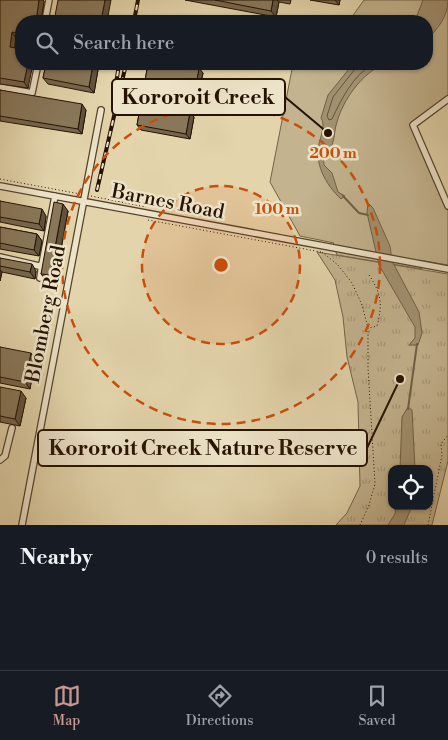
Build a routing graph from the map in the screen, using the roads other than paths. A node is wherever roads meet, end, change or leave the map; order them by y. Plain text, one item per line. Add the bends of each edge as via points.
1 (49, 0) edge
2 (46, 15) edge
3 (37, 70) edge
4 (0, 87) edge
5 (448, 99) edge
6 (101, 110) dead end
7 (0, 186) edge
8 (54, 196) junction
9 (83, 201) junction
10 (448, 206) edge
11 (43, 210) edge
12 (52, 212) junction
13 (38, 236) edge
14 (47, 238) junction
15 (0, 257) edge
16 (42, 264) junction
17 (448, 269) edge
18 (40, 278) edge
19 (12, 428) dead end
20 (0, 460) edge
21 (22, 525) edge

1 - 2 street
3 - 4 street via 32,93
5 - 10 street via 413,125
6 - 9 street, Blomberg Road
7 - 8 street, Barnes Road
8 - 9 street, Barnes Road
8 - 12 street
9 - 17 street, Barnes Road via 331,250
9 - 21 street, Blomberg Road
11 - 12 street
12 - 14 street
13 - 14 street
14 - 16 street
15 - 16 street
16 - 18 street
19 - 20 street via 5,456

